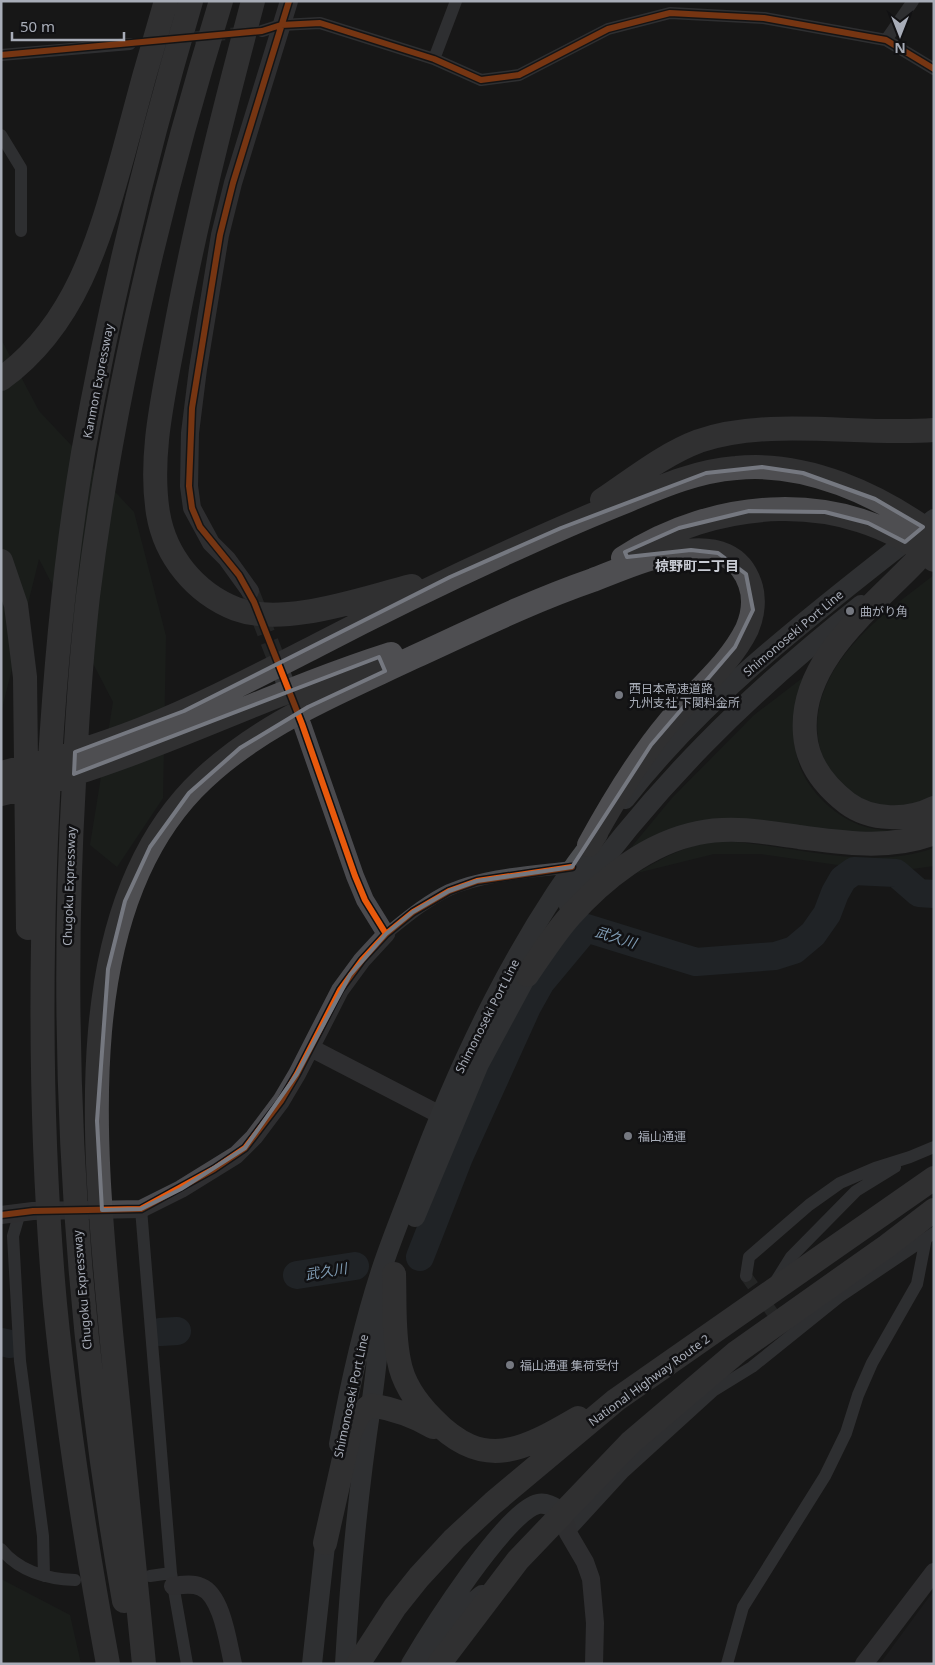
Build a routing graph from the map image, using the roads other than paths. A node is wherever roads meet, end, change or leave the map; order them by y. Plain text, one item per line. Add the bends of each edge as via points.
1 (166, 1) edge
2 (191, 1) edge
3 (221, 1) edge
4 (253, 1) edge
5 (289, 1) edge
6 (456, 1) edge
7 (913, 1) edge
8 (281, 25) junction
9 (262, 31) tunnel mouth
10 (886, 40) junction
11 (130, 44) dead end
12 (1, 55) edge
13 (434, 59) junction
14 (934, 69) edge
15 (1, 135) edge
16 (21, 231) dead end
17 (1, 379) edge
18 (934, 430) edge
19 (934, 519) edge
20 (561, 528) junction
21 (934, 535) edge
22 (934, 547) edge
23 (1, 561) edge
24 (927, 561) edge
25 (450, 577) junction
26 (583, 583) junction
27 (250, 592) tunnel mouth
28 (870, 610) junction
29 (481, 626) junction
30 (802, 652) junction
31 (302, 724) dead end
32 (75, 763) joint
33 (50, 769) joint
34 (1, 773) edge
35 (1, 794) edge
36 (934, 808) edge
37 (37, 823) junction
38 (934, 833) edge
39 (589, 845) junction
40 (572, 867) junction
41 (386, 934) junction
42 (527, 975) junction
43 (311, 1048) junction
44 (447, 1118) junction
45 (934, 1147) edge
46 (910, 1158) junction
47 (934, 1178) edge
48 (48, 1206) junction
49 (142, 1209) junction
50 (934, 1210) edge
51 (20, 1212) junction
52 (1, 1215) edge
53 (930, 1236) edge
54 (394, 1274) junction
55 (746, 1276) dead end
56 (768, 1294) junction
57 (616, 1400) junction
58 (371, 1405) junction
59 (450, 1437) junction
60 (565, 1523) junction
61 (325, 1543) junction
62 (1, 1549) edge
63 (512, 1567) junction
64 (934, 1572) edge
65 (44, 1576) junction
66 (150, 1576) dead end
67 (75, 1580) dead end
68 (172, 1580) junction
69 (346, 1643) junction
70 (415, 1663) edge
71 (108, 1664) edge
72 (136, 1664) edge
73 (144, 1664) edge
74 (187, 1664) edge
75 (233, 1664) edge
76 (312, 1664) edge
77 (345, 1664) edge
78 (357, 1664) edge
79 (439, 1664) edge
80 (594, 1664) edge
81 (727, 1664) edge
82 (864, 1664) edge

1 - 17 highway via 88,267 75,295 52,329 32,353
2 - 33 highway, Kanmon Expressway via 128,238 85,446 65,583
3 - 32 highway, Kanmon Expressway via 153,244 108,462 91,578
4 - 25 highway via 199,213 169,366 156,462 156,498 164,535 181,568 200,588 237,609 255,613 315,610
5 - 8 street
6 - 13 street
7 - 10 street
8 - 9 street
8 - 13 street via 320,23
8 - 27 street via 220,236 190,433 192,508 211,543
10 - 13 street via 764,18 670,13 608,29 519,75 481,80
10 - 14 street
11 - 12 street
15 - 16 street via 21,168
18 - 20 highway via 767,430 718,436 698,442 659,462
19 - 39 main road, Shimonoseki Port Line via 747,671 670,746
20 - 21 highway via 706,472 762,467 803,473 849,487
20 - 25 highway
22 - 24 main road, Shimonoseki Port Line
23 - 37 highway via 9,578 22,639 26,726
24 - 26 highway via 886,531 868,523 800,509 749,511 701,521 664,535
24 - 28 highway
24 - 30 main road, Shimonoseki Port Line
25 - 34 highway via 184,711 102,744
26 - 29 highway
26 - 39 highway via 676,551 705,550 723,555 737,565 748,580 753,610 744,635 651,745 613,801
28 - 30 street
28 - 36 highway via 845,633 830,653 808,693 805,742 827,785 849,805 893,817 912,816
29 - 35 highway via 311,681 108,763
29 - 73 highway via 308,707 240,748 189,794 150,847 125,901 108,969 97,1121 103,1240
30 - 42 main road, Shimonoseki Port Line via 726,721 652,799 553,929
31 - 41 street via 364,900
32 - 72 highway, Chugoku Expressway via 67,913 68,1048 78,1240 98,1445
33 - 37 highway, Chugoku Expressway
37 - 48 highway, Chugoku Expressway
37 - 48 highway via 30,1009
38 - 42 highway via 895,844 872,845 735,830 680,837 645,853 592,894 569,917
39 - 40 main road, Shimonoseki Port Line
40 - 41 street via 477,880 448,890
40 - 44 main road, Shimonoseki Port Line via 488,1011
41 - 43 street via 340,990
42 - 44 main road, Shimonoseki Port Line
43 - 44 street
43 - 49 street via 281,1101 244,1148 181,1189
44 - 54 main road, Shimonoseki Port Line
44 - 61 main road, Shimonoseki Port Line via 382,1268 359,1350 339,1444
45 - 46 street
46 - 55 street via 874,1168 840,1183 809,1205 749,1257
46 - 56 street via 856,1191 791,1257
47 - 56 highway, National Highway Route 2
48 - 71 highway, Chugoku Expressway via 55,1305 80,1506
49 - 51 street
49 - 68 street
50 - 60 highway via 704,1378 630,1443
51 - 52 street
51 - 65 street via 13,1236 20,1361 44,1536
53 - 60 street via 787,1334 752,1367 706,1397
53 - 81 street via 917,1284 872,1363 846,1433 825,1476 744,1607
54 - 58 main road, Shimonoseki Port Line via 385,1308
54 - 59 highway via 395,1326 402,1373 420,1406
56 - 57 highway, National Highway Route 2
57 - 59 highway via 541,1439 508,1450 472,1448
57 - 78 highway, National Highway Route 2 via 473,1521 419,1577
58 - 59 highway via 403,1412
58 - 61 highway via 359,1414 350,1432
58 - 69 main road, Shimonoseki Port Line via 353,1548
60 - 63 highway
60 - 70 main road via 550,1505 539,1504 520,1514 456,1592
60 - 80 street via 591,1578 596,1623
61 - 76 main road, Shimonoseki Port Line
62 - 65 street via 16,1563
63 - 70 main road via 467,1607
63 - 79 highway
64 - 82 street
65 - 67 street
66 - 68 street
68 - 74 street
68 - 75 street via 199,1586 211,1594 218,1606
69 - 77 main road, Shimonoseki Port Line
69 - 78 main road

